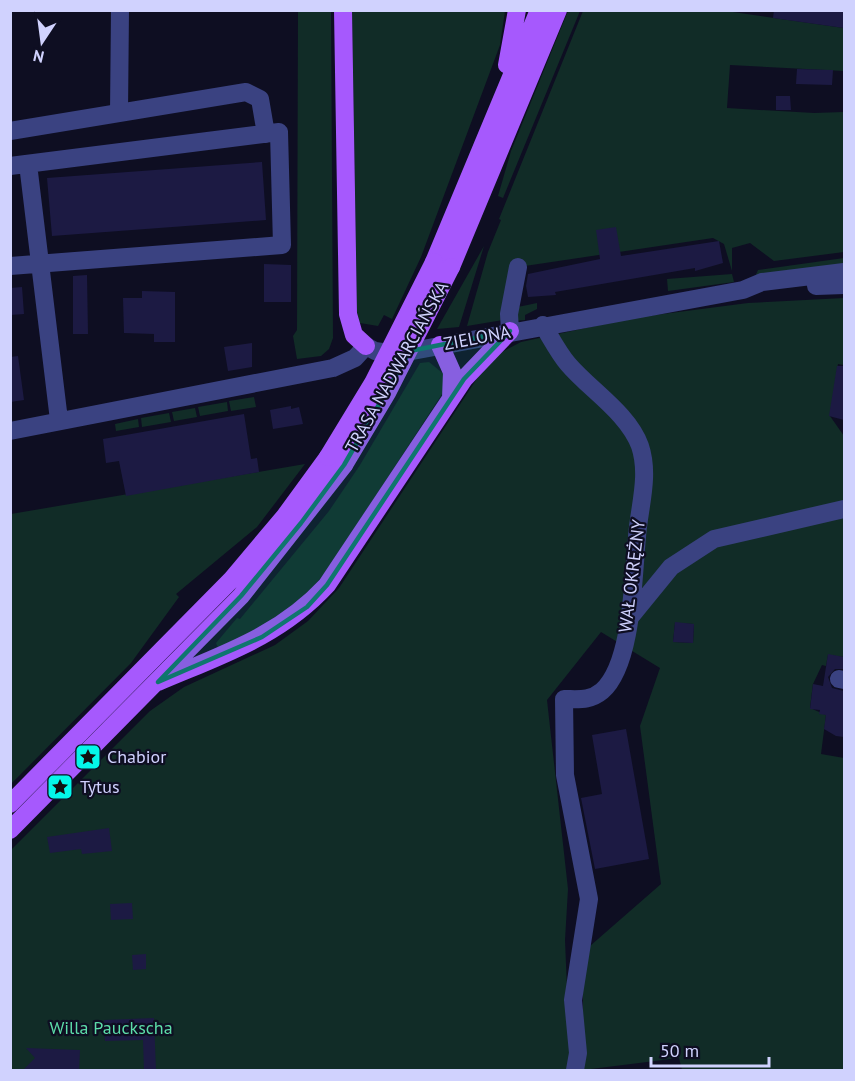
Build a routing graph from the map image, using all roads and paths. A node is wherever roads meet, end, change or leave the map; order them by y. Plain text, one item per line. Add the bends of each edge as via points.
1 (120, 10) edge
2 (343, 10) edge
3 (517, 10) edge
4 (539, 10) edge
5 (558, 10) edge
6 (119, 112) junction
7 (492, 125) junction
8 (10, 131) edge
9 (266, 134) junction
10 (19, 165) edge
11 (40, 264) junction
12 (443, 265) junction
13 (10, 266) edge
14 (518, 267) dead end
15 (844, 272) edge
16 (844, 285) edge
17 (743, 290) junction
18 (543, 325) junction
19 (510, 331) junction
20 (440, 345) junction
21 (366, 346) junction
22 (451, 398) junction
23 (59, 420) junction
24 (10, 431) edge
25 (336, 461) junction
26 (844, 509) edge
27 (631, 616) junction
28 (158, 682) junction
29 (133, 694) junction
30 (10, 804) edge
31 (10, 830) edge
32 (575, 1071) edge

1 - 6 street
2 - 21 main road via 348,314 354,335
3 - 7 main road
4 - 7 main road, TRASA NADWARCIAŃSKA
5 - 12 main road, TRASA NADWARCIAŃSKA
6 - 8 street
6 - 9 street via 246,92 260,99
7 - 12 main road, TRASA NADWARCIAŃSKA
9 - 10 street
9 - 11 street via 279,132 282,245
10 - 11 street
11 - 13 street
11 - 23 street
12 - 25 main road, TRASA NADWARCIAŃSKA, bridge via 373,383
14 - 19 street via 508,314
15 - 17 street, ZIELONA via 762,282
16 - 17 street via 767,292
17 - 18 street, ZIELONA
18 - 19 street, ZIELONA
18 - 27 street, WAŁ OKRĘŻNY via 567,363 628,426 640,446 645,479
19 - 20 street, ZIELONA
19 - 22 main road via 471,370
20 - 21 street, ZIELONA via 396,354
20 - 22 main road via 452,372
21 - 23 street via 355,358 333,368
22 - 28 main road via 327,585 307,607 256,641
23 - 24 street
25 - 28 main road, TRASA NADWARCIAŃSKA via 242,596
25 - 29 main road, TRASA NADWARCIAŃSKA
26 - 27 street via 714,539 671,567
27 - 32 street, WAŁ OKRĘŻNY via 618,664 604,689 590,699 564,699 565,775 589,899 573,1000 578,1053
28 - 29 main road, TRASA NADWARCIAŃSKA
29 - 30 main road, TRASA NADWARCIAŃSKA
29 - 31 main road, TRASA NADWARCIAŃSKA

